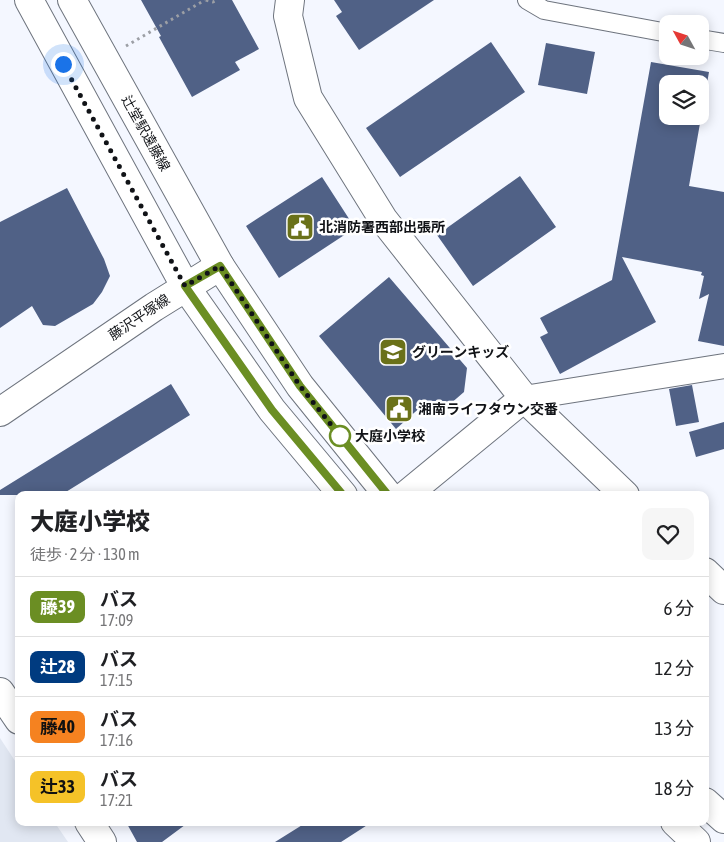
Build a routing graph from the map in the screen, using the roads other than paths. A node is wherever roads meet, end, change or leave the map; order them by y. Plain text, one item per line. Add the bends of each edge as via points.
1 (29, 0) edge
2 (72, 0) edge
3 (290, 0) edge
4 (526, 0) edge
5 (659, 31) edge
6 (709, 40) edge
7 (724, 43) edge
8 (220, 266) junction
9 (185, 286) junction
10 (724, 366) edge
11 (524, 398) junction
12 (0, 412) edge
13 (340, 491) edge
14 (385, 491) edge
15 (411, 491) edge
16 (621, 491) edge
17 (709, 576) edge
18 (724, 590) edge
19 (0, 692) edge
20 (15, 714) edge
21 (92, 826) edge
22 (679, 826) edge
23 (102, 842) edge
24 (696, 842) edge

1 - 9 street
2 - 8 street, 辻堂駅遠藤線
3 - 11 street via 288,16 308,98 383,219
4 - 5 street via 544,10
6 - 7 street
8 - 9 street
8 - 14 street via 300,386
9 - 12 street, 藤沢平塚線
9 - 13 street, 藤沢平塚線 via 272,410
10 - 11 street
11 - 15 street
11 - 16 street
17 - 18 street
19 - 20 street
21 - 23 street
22 - 24 street

